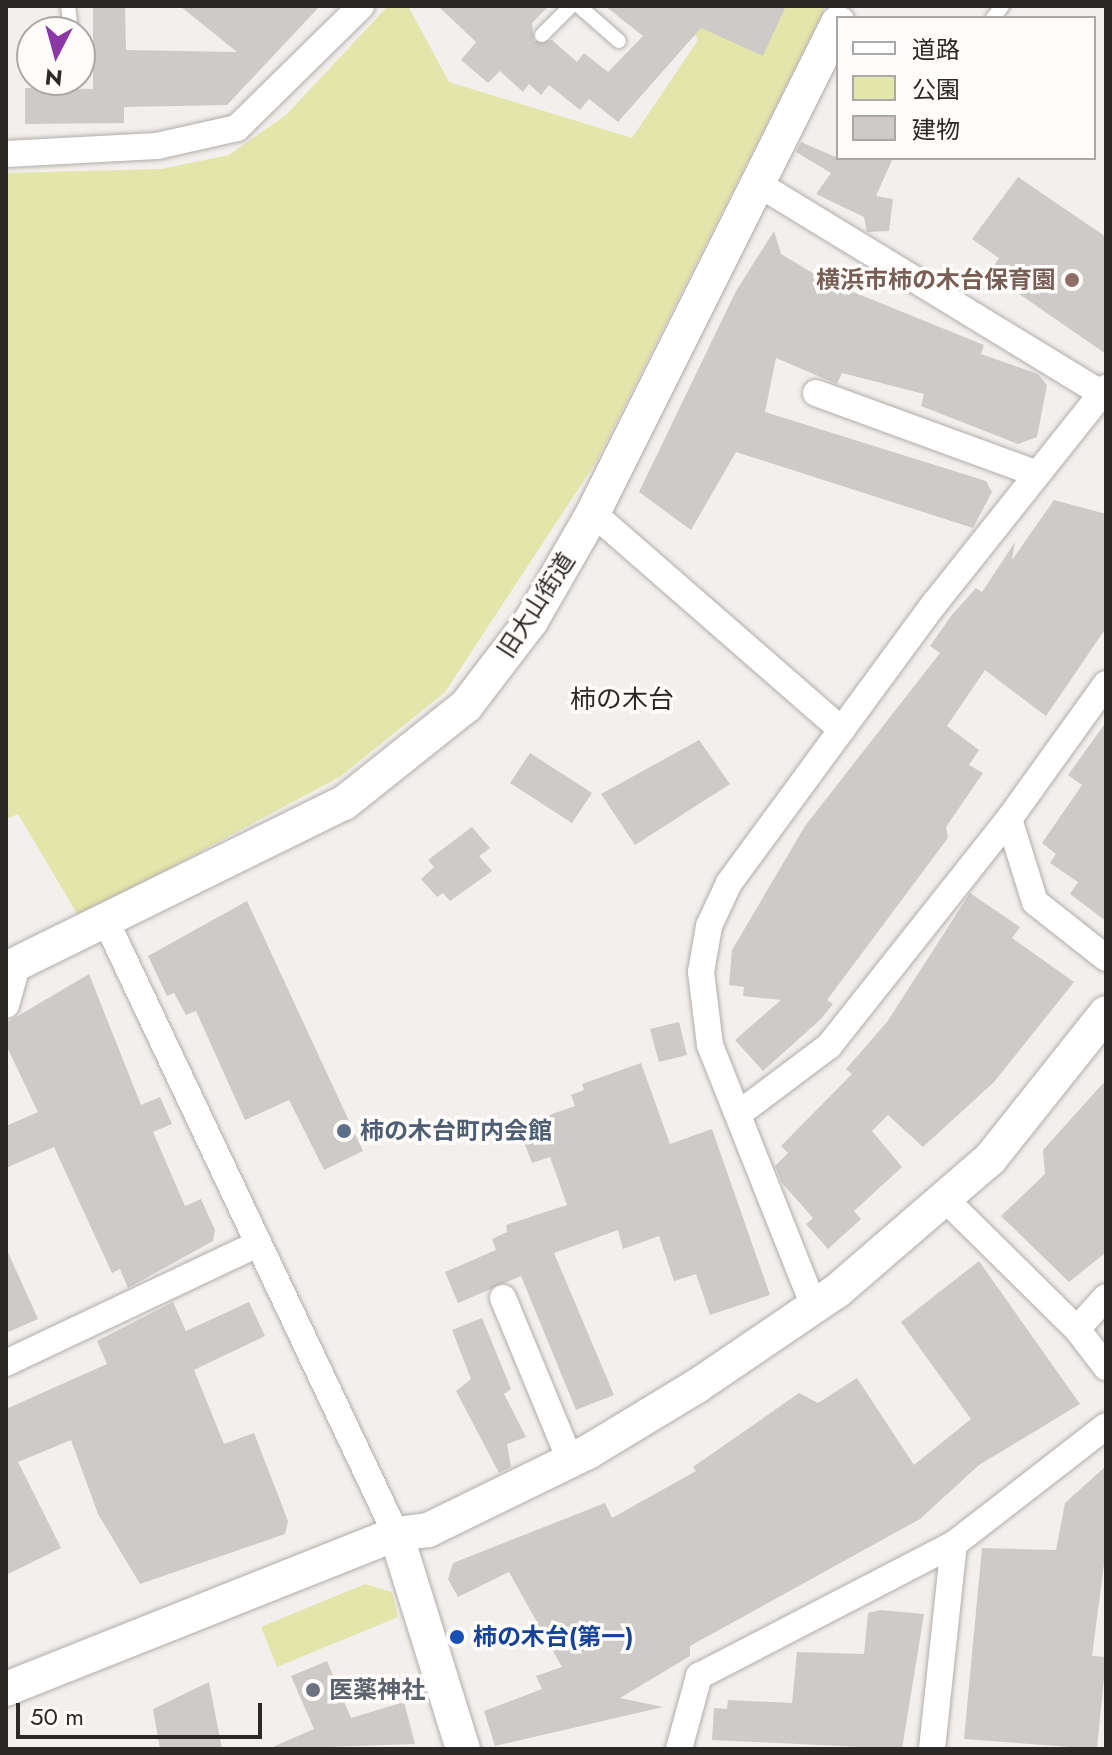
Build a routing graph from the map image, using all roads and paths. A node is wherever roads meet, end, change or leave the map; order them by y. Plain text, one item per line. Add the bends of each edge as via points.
1 (361, 6) edge
2 (571, 6) edge
3 (579, 6) edge
4 (836, 26) edge
5 (542, 35) dead end
6 (619, 41) dead end
7 (6, 154) edge
8 (760, 185) junction
9 (816, 393) dead end
10 (1104, 393) edge
11 (1035, 473) junction
12 (593, 513) junction
13 (1106, 684) edge
14 (842, 730) junction
15 (1009, 819) junction
16 (105, 919) junction
17 (1106, 958) edge
18 (12, 966) edge
19 (6, 1005) edge
20 (1106, 1013) edge
21 (741, 1112) junction
22 (945, 1199) junction
23 (254, 1246) junction
24 (1106, 1297) edge
25 (503, 1298) dead end
26 (813, 1304) junction
27 (1077, 1329) junction
28 (6, 1363) edge
29 (1106, 1367) edge
30 (1106, 1426) edge
31 (570, 1460) junction
32 (396, 1534) junction
33 (954, 1544) junction
34 (6, 1689) edge
35 (463, 1749) edge
36 (679, 1749) edge
37 (932, 1749) edge

1 - 7 street via 237,128 157,146
2 - 5 lane
3 - 6 lane
4 - 8 street, 旧大山街道
8 - 10 street
8 - 12 street, 旧大山街道
9 - 11 street
10 - 11 street
11 - 14 street
12 - 14 street
12 - 16 street, 旧大山街道 via 531,621 466,706 408,755 344,803
13 - 15 street
14 - 21 street via 729,883 709,926 703,1008
15 - 17 street via 1035,902
15 - 21 street via 829,1046
16 - 18 street, 旧大山街道
16 - 23 street
18 - 19 street
20 - 22 street via 990,1159
21 - 26 street
22 - 26 street
22 - 27 street
23 - 28 street
23 - 32 street
24 - 27 street
25 - 31 street
26 - 31 street
27 - 29 street
30 - 33 street
31 - 32 street via 428,1530
32 - 34 street
32 - 35 street
33 - 36 street via 699,1676
33 - 37 street

